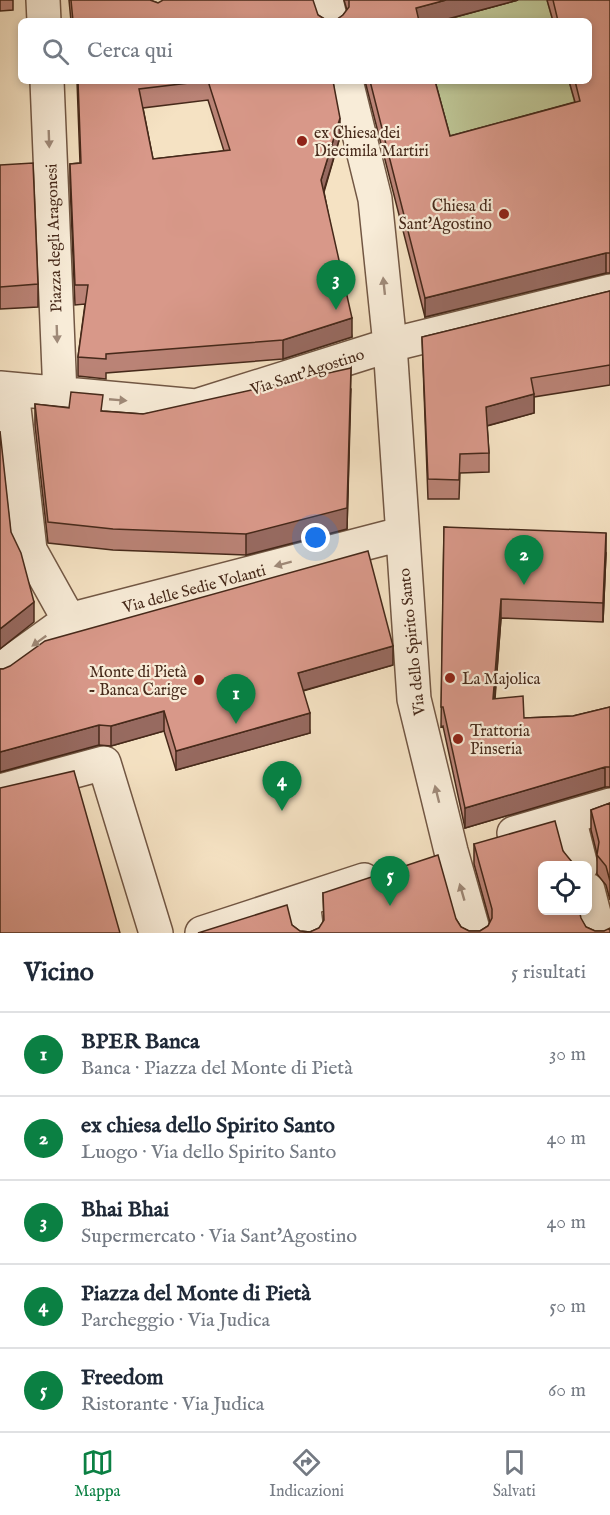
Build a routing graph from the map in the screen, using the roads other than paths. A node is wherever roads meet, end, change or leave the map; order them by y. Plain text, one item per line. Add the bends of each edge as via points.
1 (43, 0) edge
2 (326, 0) edge
3 (44, 18) edge
4 (330, 18) edge
5 (47, 84) edge
6 (347, 84) edge
7 (610, 291) edge
8 (390, 345) junction
9 (6, 389) edge
10 (60, 395) junction
11 (401, 534) junction
12 (69, 620) junction
13 (0, 670) edge
14 (0, 791) edge
15 (610, 805) edge
16 (569, 818) junction
17 (451, 851) junction
18 (580, 861) edge
19 (419, 862) edge
20 (387, 872) edge
21 (303, 901) junction
22 (592, 906) edge
23 (156, 933) edge
24 (202, 933) edge
25 (307, 933) edge
26 (474, 933) edge
27 (599, 933) edge

1 - 3 street
2 - 4 street
5 -> 10 street, Piazza degli Aragonesi
8 -> 6 street, Via dello Spirito Santo via 375,199
7 - 8 street, Via Sant'Agostino
10 -> 8 street, Via Sant'Agostino via 196,406
8 - 11 street, Via dello Spirito Santo
9 - 10 street, Via Sant'Agostino
9 - 12 street via 30,550
11 -> 12 street, Via delle Sedie Volanti
17 -> 11 street, Via dello Spirito Santo via 414,699
12 -> 13 street, Via delle Sedie Volanti
14 - 23 street via 104,763
15 - 16 street
16 - 17 street
16 - 18 street
17 - 19 street
26 -> 17 street, Via dello Spirito Santo
20 - 21 street
21 - 24 street
21 - 25 street
22 - 27 street

